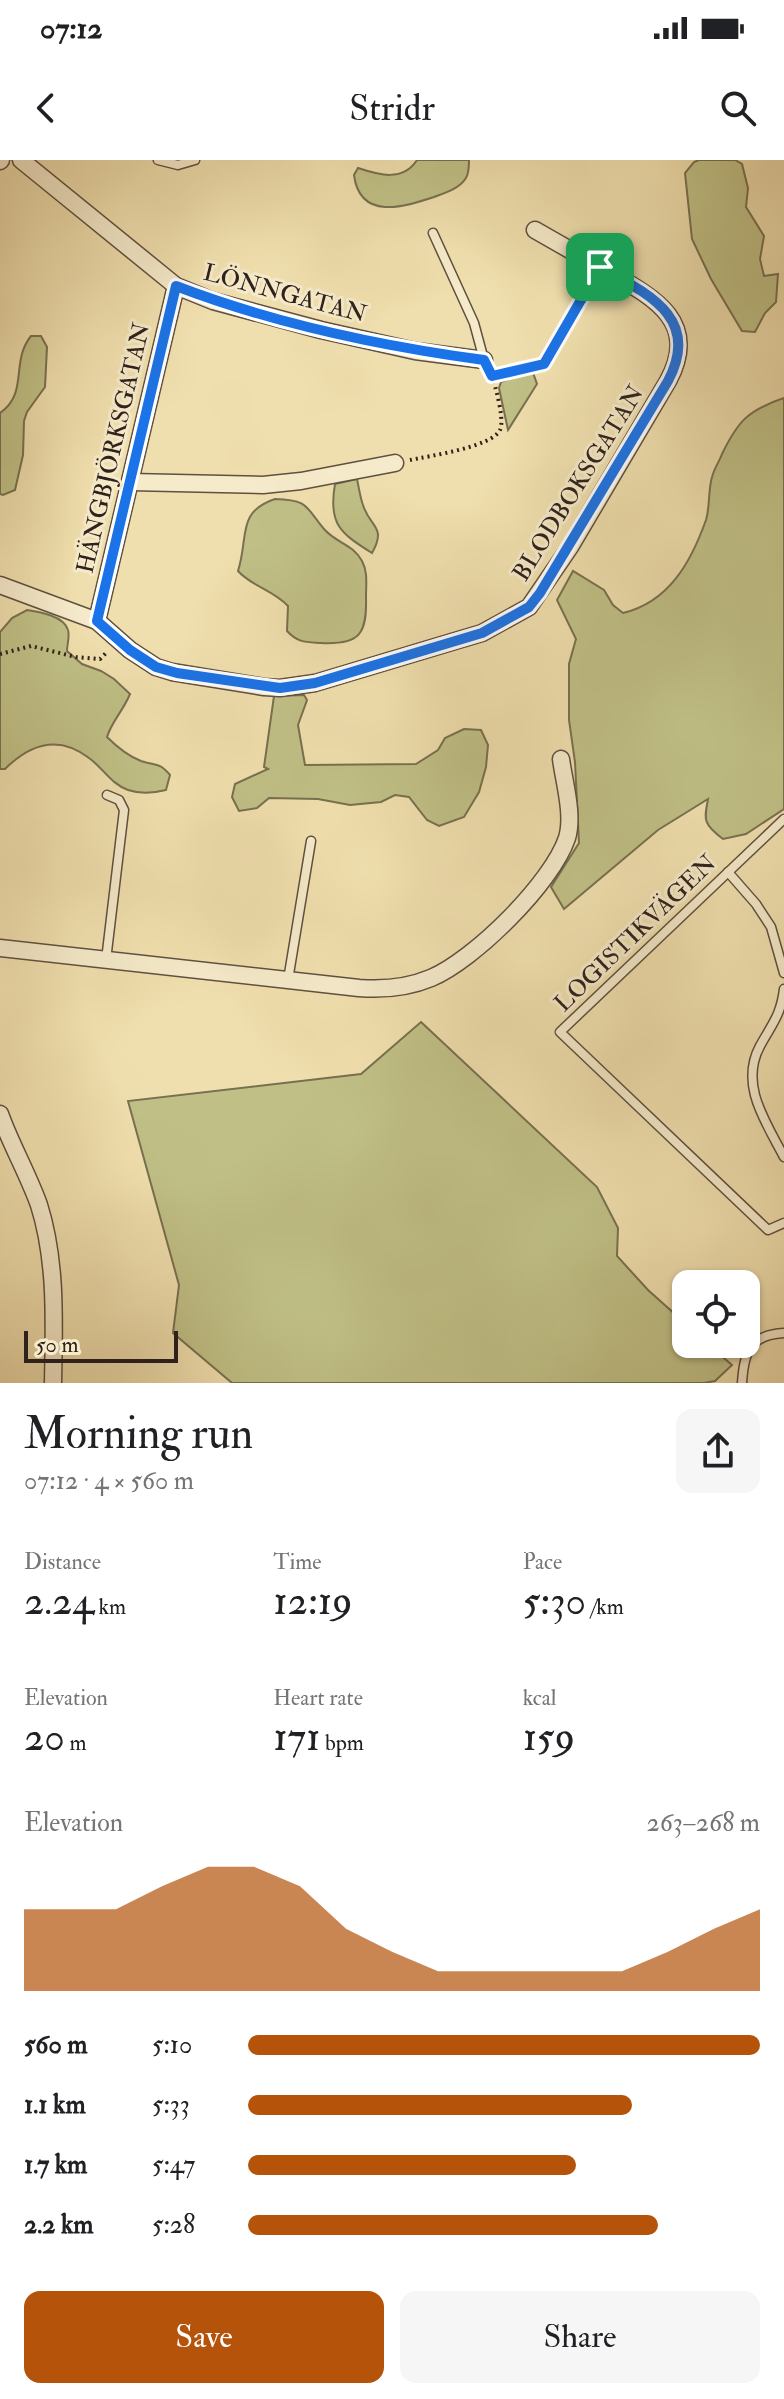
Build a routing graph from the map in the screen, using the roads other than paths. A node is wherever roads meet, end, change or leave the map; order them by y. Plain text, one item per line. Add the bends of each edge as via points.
1 (21, 160) edge
2 (158, 160) edge
3 (195, 160) edge
4 (535, 230) dead end
5 (433, 233) dead end
6 (600, 267) junction
7 (176, 286) junction
8 (484, 360) joint
9 (544, 364) road end
10 (395, 463) road end
11 (130, 482) junction
12 (0, 585) edge
13 (97, 621) junction
14 (561, 759) dead end
15 (107, 795) dead end
16 (784, 819) edge
17 (311, 841) dead end
18 (728, 872) junction
19 (0, 948) edge
20 (106, 960) junction
21 (784, 973) edge
22 (288, 980) junction
23 (784, 989) edge
24 (1, 1118) edge
25 (784, 1157) edge
26 (784, 1223) edge
27 (784, 1333) edge
28 (53, 1383) edge
29 (742, 1383) edge

1 - 7 street, LÖNNGATAN
2 - 3 lane via 178,165
4 - 6 street, BLODBOKSGATAN
5 - 8 lane via 474,323
6 - 9 lane
6 - 13 street, BLODBOKSGATAN via 667,311 678,351 668,381 529,607 482,633 315,683 280,688 172,672 143,660
7 - 8 street, LÖNNGATAN via 321,330
7 - 11 street, HÄNGBJÖRKSGATAN
10 - 11 street via 263,485
11 - 13 street, HÄNGBJÖRKSGATAN
12 - 13 street, BLODBOKSGATAN
14 - 22 street via 568,815 562,849 527,900 457,964 398,989
15 - 20 lane via 119,800 124,810
16 - 18 lane, LOGISTIKVÄGEN
17 - 22 lane
18 - 21 lane via 771,927
18 - 26 lane, LOGISTIKVÄGEN via 560,1032 768,1230
19 - 20 street
20 - 22 street
23 - 25 lane via 782,1008 758,1050 752,1090
24 - 28 street via 46,1230 53,1291
27 - 29 lane via 763,1335 750,1347

